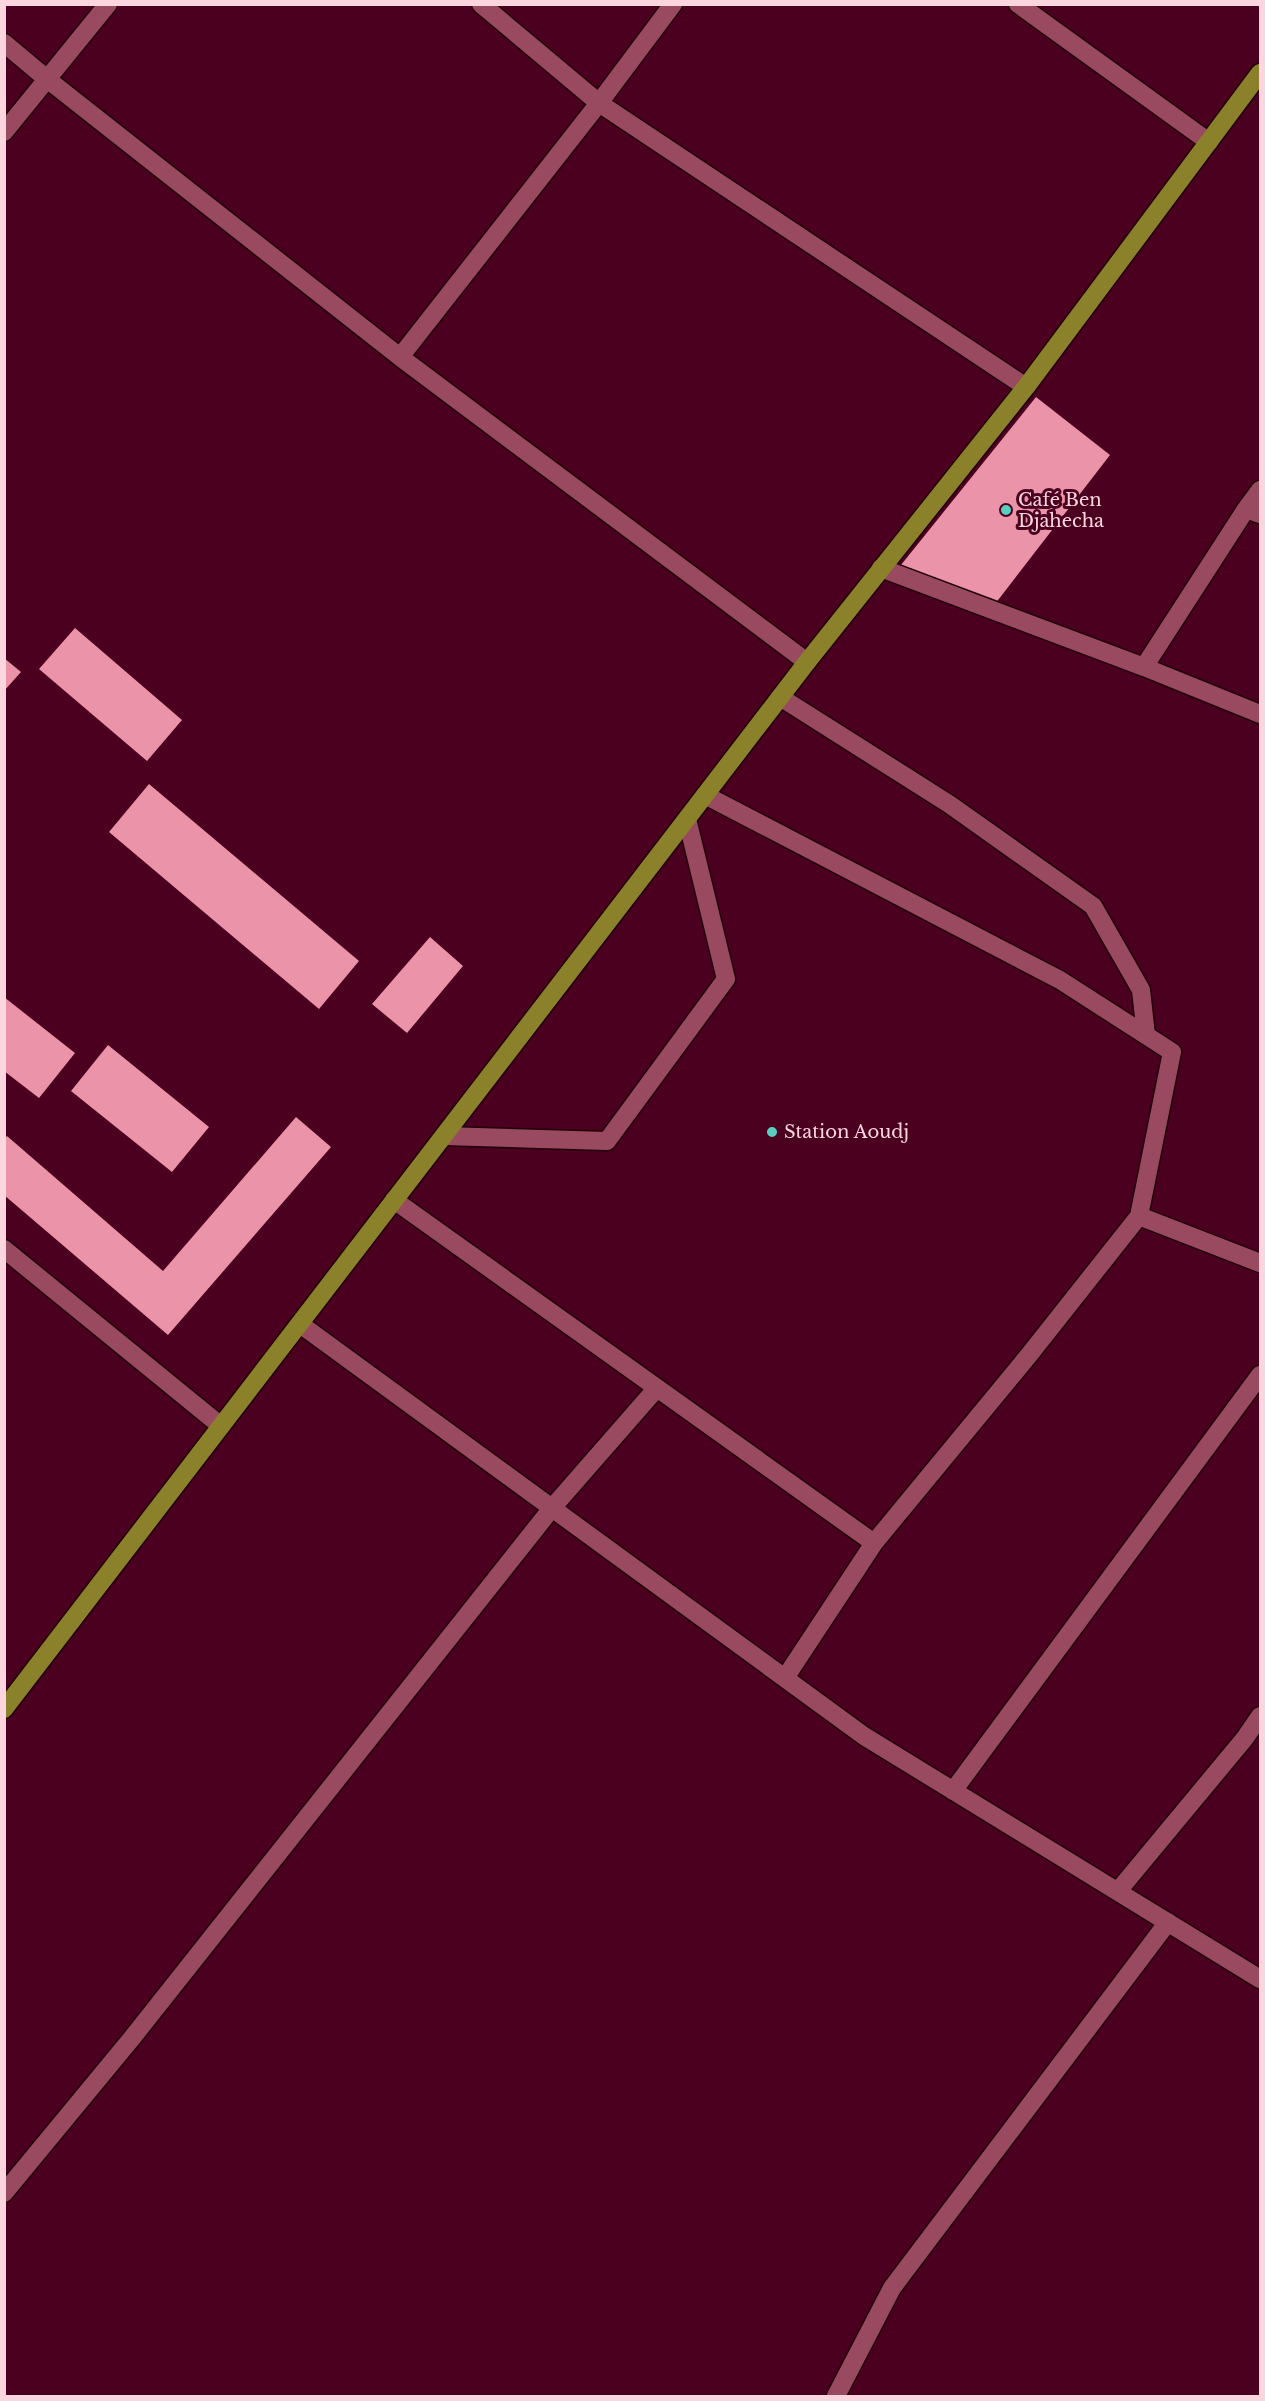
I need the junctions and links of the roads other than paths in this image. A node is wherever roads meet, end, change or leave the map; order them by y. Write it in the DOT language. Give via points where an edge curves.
graph roads {
  1 [pos="108,4"];
  2 [pos="481,4"];
  3 [pos="673,4"];
  4 [pos="1023,6"];
  5 [pos="4,43"];
  6 [pos="1260,73"];
  7 [pos="47,79"];
  8 [pos="599,103"];
  9 [pos="4,132"];
  10 [pos="1209,142"];
  11 [pos="400,357"];
  12 [pos="1026,387"];
  13 [pos="1260,490"];
  14 [pos="1253,512"];
  15 [pos="881,568"];
  16 [pos="807,662"];
  17 [pos="1144,667"];
  18 [pos="780,697"];
  19 [pos="1260,714"];
  20 [pos="705,795"];
  21 [pos="687,819"];
  22 [pos="1146,1035"];
  23 [pos="444,1136"];
  24 [pos="394,1200"];
  25 [pos="1139,1216"];
  26 [pos="4,1249"];
  27 [pos="1260,1263"];
  28 [pos="300,1324"];
  29 [pos="1260,1375"];
  30 [pos="656,1389"];
  31 [pos="221,1426"];
  32 [pos="552,1508"];
  33 [pos="874,1543"];
  34 [pos="785,1678"];
  35 [pos="4,1708"];
  36 [pos="1260,1716"];
  37 [pos="953,1791"];
  38 [pos="1118,1891"];
  39 [pos="1168,1922"];
  40 [pos="1260,1979"];
  41 [pos="4,2193"];
  42 [pos="836,2397"];
  1 -- 7 [label="street"];
  2 -- 8 [label="street"];
  3 -- 8 [label="street"];
  4 -- 10 [label="street"];
  5 -- 7 [label="street"];
  6 -- 10 [label="main road"];
  7 -- 9 [label="street"];
  7 -- 11 [label="street"];
  8 -- 11 [label="street"];
  8 -- 12 [label="street"];
  10 -- 12 [label="main road"];
  11 -- 16 [label="street"];
  12 -- 15 [label="main road"];
  13 -- 14 [label="street"];
  14 -- 17 [label="street"];
  15 -- 16 [label="main road"];
  15 -- 17 [label="street"];
  16 -- 18 [label="main road"];
  17 -- 19 [label="street"];
  18 -- 20 [label="main road"];
  18 -- 22 [label="street" via="949,804 1093,906 1141,990"];
  20 -- 21 [label="main road"];
  20 -- 22 [label="street" via="1060,980"];
  21 -- 23 [label="main road"];
  21 -- 23 [label="street" via="726,979 607,1141"];
  22 -- 25 [label="street" via="1172,1052"];
  23 -- 24 [label="main road"];
  24 -- 28 [label="main road"];
  24 -- 30 [label="street"];
  25 -- 27 [label="street"];
  25 -- 33 [label="street"];
  26 -- 31 [label="street"];
  28 -- 31 [label="main road"];
  28 -- 32 [label="street"];
  29 -- 37 [label="street"];
  30 -- 32 [label="street"];
  30 -- 33 [label="street"];
  31 -- 35 [label="main road"];
  32 -- 34 [label="street"];
  32 -- 41 [label="street"];
  33 -- 34 [label="street"];
  34 -- 37 [label="street" via="864,1736"];
  36 -- 38 [label="street"];
  37 -- 38 [label="street"];
  38 -- 39 [label="street"];
  39 -- 40 [label="street"];
  39 -- 42 [label="street" via="892,2288"];
}
